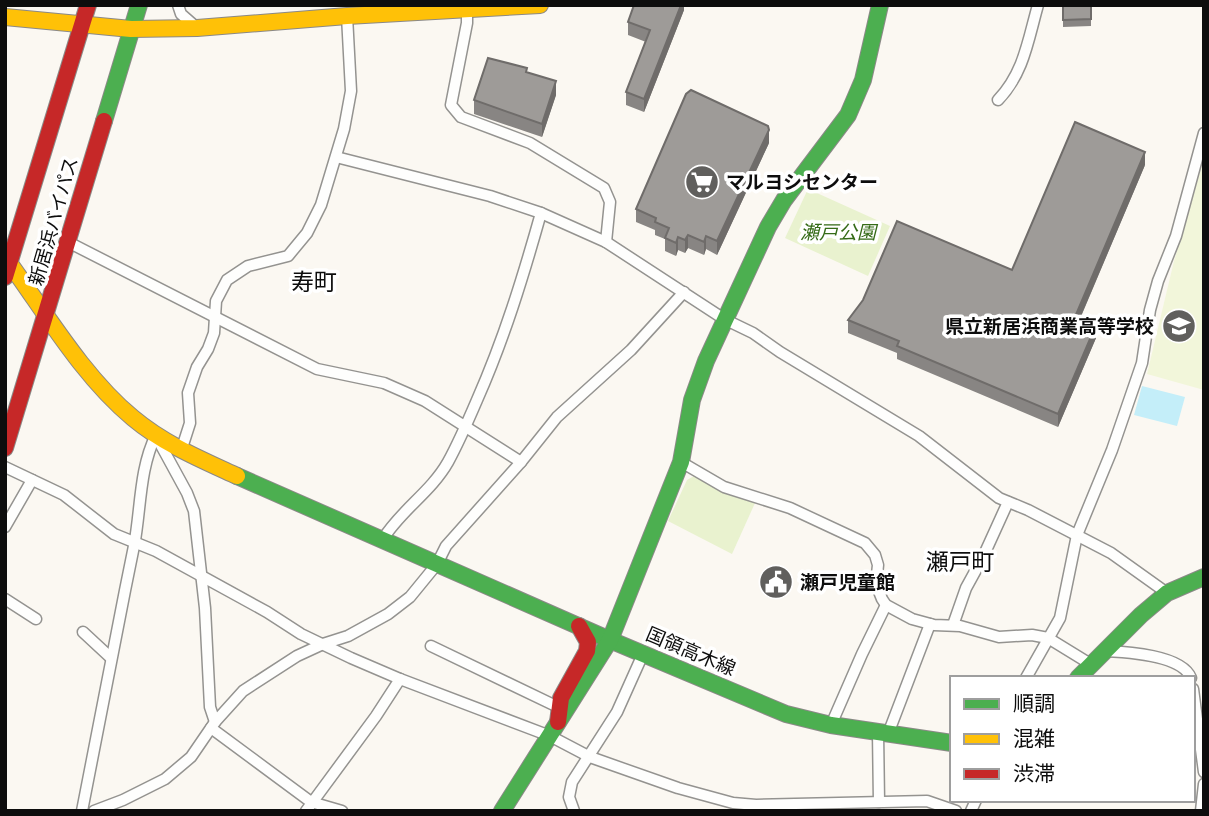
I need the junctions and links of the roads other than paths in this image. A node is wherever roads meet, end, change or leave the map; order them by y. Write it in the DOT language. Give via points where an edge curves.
graph roads {
  1 [pos="88,5"];
  2 [pos="139,5"];
  3 [pos="178,5"];
  4 [pos="540,5"];
  5 [pos="880,5"];
  6 [pos="1038,5"];
  7 [pos="439,8"];
  8 [pos="467,10"];
  9 [pos="347,16"];
  10 [pos="5,17"];
  11 [pos="82,25"];
  12 [pos="197,28"];
  13 [pos="131,29"];
  14 [pos="998,100"];
  15 [pos="1204,133"];
  16 [pos="336,157"];
  17 [pos="541,214"];
  18 [pos="68,242"];
  19 [pos="606,242"];
  20 [pos="7,265"];
  21 [pos="684,292"];
  22 [pos="47,315"];
  23 [pos="214,315"];
  24 [pos="724,319"];
  25 [pos="465,426"];
  26 [pos="156,435"];
  27 [pos="5,448"];
  28 [pos="181,451"];
  29 [pos="521,462"];
  30 [pos="681,463"];
  31 [pos="5,467"];
  32 [pos="32,480"];
  33 [pos="1008,502"];
  34 [pos="5,527"];
  35 [pos="1077,535"];
  36 [pos="383,540"];
  37 [pos="135,543"];
  38 [pos="437,564"];
  39 [pos="201,575"];
  40 [pos="1204,577"];
  41 [pos="1167,593"];
  42 [pos="5,599"];
  43 [pos="886,606"];
  44 [pos="36,619"];
  45 [pos="930,624"];
  46 [pos="953,625"];
  47 [pos="579,626"];
  48 [pos="83,632"];
  49 [pos="1048,638"];
  50 [pos="610,640"];
  51 [pos="323,644"];
  52 [pos="431,646"];
  53 [pos="1105,651"];
  54 [pos="643,654"];
  55 [pos="111,658"];
  56 [pos="1092,665"];
  57 [pos="1027,676"];
  58 [pos="1080,676"];
  59 [pos="1191,676"];
  60 [pos="400,679"];
  61 [pos="1195,704"];
  62 [pos="558,707"];
  63 [pos="213,725"];
  64 [pos="831,725"];
  65 [pos="554,730"];
  66 [pos="883,733"];
  67 [pos="950,743"];
  68 [pos="590,757"];
  69 [pos="1204,772"];
  70 [pos="1204,784"];
  71 [pos="123,800"];
  72 [pos="879,802"];
  73 [pos="309,806"];
  74 [pos="822,807"];
  75 [pos="82,811"];
  76 [pos="94,811"];
  77 [pos="117,811"];
  78 [pos="342,811"];
  79 [pos="502,811"];
  80 [pos="574,811"];
  81 [pos="956,811"];
  82 [pos="1201,811"];
  1 -- 11 [label="main road, 新居浜バイパス"];
  2 -- 13 [label="main road, 新居浜バイパス"];
  3 -- 12 [label="street"];
  4 -- 8 [label="main road"];
  5 -- 24 [label="main road" via="863,80 848,115 784,200"];
  6 -- 14 [label="street" via="1018,73"];
  7 -- 8 [label="main road"];
  7 -- 9 [label="main road"];
  8 -- 19 [label="street" via="451,105 461,117 530,143 604,188 610,202"];
  9 -- 12 [label="main road"];
  9 -- 16 [label="street" via="351,91"];
  10 -- 11 [label="main road"];
  11 -- 13 [label="main road"];
  11 -- 20 [label="main road, 新居浜バイパス"];
  12 -- 13 [label="main road"];
  13 -- 18 [label="main road, 新居浜バイパス"];
  15 -- 35 [label="street" via="1177,236 1157,281 1142,363"];
  16 -- 17 [label="street" via="490,196"];
  16 -- 23 [label="street" via="307,233 288,256 248,266 227,280"];
  17 -- 19 [label="street"];
  17 -- 25 [label="street" via="500,346"];
  18 -- 22 [label="main road, 新居浜バイパス"];
  18 -- 23 [label="street"];
  19 -- 21 [label="street"];
  20 -- 22 [label="main road, 国領高木線"];
  21 -- 24 [label="street"];
  21 -- 29 [label="street" via="631,350 557,417"];
  22 -- 26 [label="main road, 国領高木線" via="105,390"];
  22 -- 27 [label="main road, 新居浜バイパス"];
  23 -- 25 [label="street" via="317,369 384,383"];
  23 -- 28 [label="street" via="214,333 188,393 190,423"];
  24 -- 30 [label="main road" via="692,400"];
  24 -- 33 [label="street" via="919,436"];
  25 -- 29 [label="street"];
  25 -- 36 [label="street" via="437,478 400,514"];
  26 -- 28 [label="main road, 国領高木線"];
  26 -- 37 [label="street" via="143,480"];
  26 -- 39 [label="street" via="194,511"];
  28 -- 36 [label="main road, 国領高木線"];
  29 -- 38 [label="street" via="446,546"];
  30 -- 43 [label="street" via="724,486 790,508 865,543 875,555 876,584"];
  30 -- 50 [label="main road"];
  31 -- 32 [label="street"];
  32 -- 34 [label="street"];
  32 -- 37 [label="street" via="64,495 114,534"];
  33 -- 35 [label="street"];
  33 -- 46 [label="street"];
  35 -- 41 [label="street"];
  35 -- 49 [label="street" via="1060,618"];
  36 -- 38 [label="main road, 国領高木線"];
  37 -- 39 [label="street"];
  37 -- 55 [label="street"];
  38 -- 47 [label="main road, 国領高木線"];
  38 -- 51 [label="street" via="420,587 388,614"];
  39 -- 51 [label="street"];
  39 -- 63 [label="street"];
  40 -- 41 [label="main road"];
  41 -- 53 [label="main road"];
  42 -- 44 [label="street"];
  43 -- 45 [label="street"];
  43 -- 64 [label="street"];
  45 -- 46 [label="street"];
  45 -- 66 [label="street"];
  46 -- 49 [label="street" via="999,637"];
  47 -- 50 [label="main road, 国領高木線"];
  47 -- 62 [label="main road" via="588,642 587,651"];
  48 -- 55 [label="street"];
  49 -- 56 [label="street"];
  49 -- 57 [label="street"];
  50 -- 54 [label="main road, 国領高木線"];
  50 -- 65 [label="main road"];
  51 -- 60 [label="street"];
  51 -- 63 [label="street" via="243,691"];
  52 -- 62 [label="street"];
  53 -- 56 [label="main road"];
  53 -- 59 [label="street" via="1177,663"];
  54 -- 64 [label="main road, 国領高木線" via="786,714"];
  54 -- 68 [label="street"];
  55 -- 75 [label="street"];
  56 -- 58 [label="main road"];
  60 -- 65 [label="street"];
  60 -- 73 [label="street"];
  61 -- 69 [label="street"];
  62 -- 65 [label="main road"];
  63 -- 71 [label="street" via="191,757 165,779"];
  63 -- 73 [label="street"];
  64 -- 66 [label="main road, 国領高木線"];
  65 -- 68 [label="street"];
  65 -- 79 [label="main road"];
  66 -- 67 [label="main road, 国領高木線"];
  66 -- 72 [label="street"];
  68 -- 74 [label="street" via="733,803"];
  68 -- 80 [label="street" via="572,782 569,797"];
  70 -- 82 [label="street"];
  71 -- 76 [label="street"];
  71 -- 77 [label="street"];
  72 -- 74 [label="street"];
  72 -- 81 [label="street" via="928,802"];
  73 -- 78 [label="street"];
}
